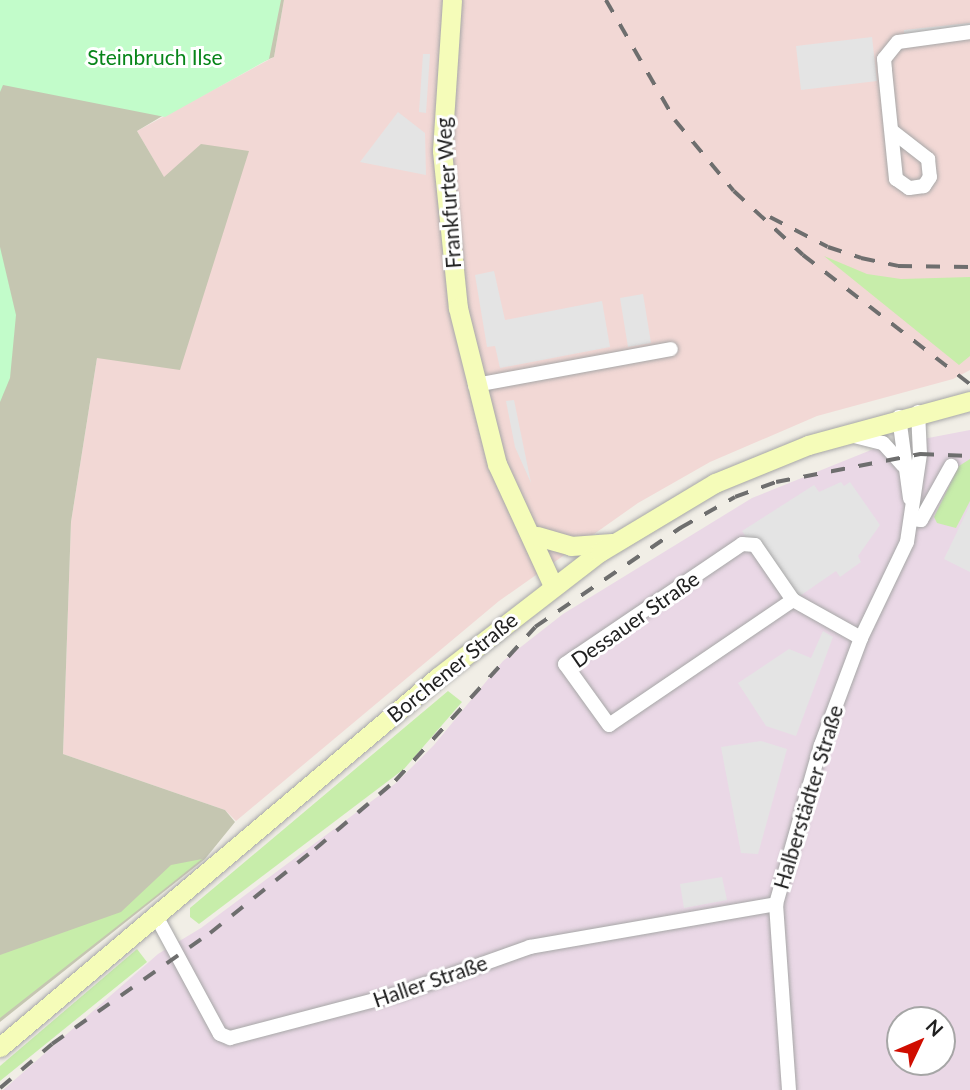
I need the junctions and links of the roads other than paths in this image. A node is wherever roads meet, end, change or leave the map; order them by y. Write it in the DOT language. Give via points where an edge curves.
graph roads {
  1 [pos="452,0"];
  2 [pos="970,32"];
  3 [pos="892,131"];
  4 [pos="671,349"];
  5 [pos="475,384"];
  6 [pos="970,401"];
  7 [pos="918,412"];
  8 [pos="899,417"];
  9 [pos="843,433"];
  10 [pos="904,466"];
  11 [pos="951,466"];
  12 [pos="913,514"];
  13 [pos="520,517"];
  14 [pos="537,536"];
  15 [pos="613,543"];
  16 [pos="559,582"];
  17 [pos="793,600"];
  18 [pos="861,638"];
  19 [pos="776,904"];
  20 [pos="155,914"];
  21 [pos="0,1047"];
  22 [pos="789,1090"];
  1 -- 5 [label="main road, Frankfurter Weg" via="443,96 443,180 449,252"];
  2 -- 3 [label="street" via="898,42 889,48 884,59"];
  4 -- 5 [label="street"];
  5 -- 13 [label="main road, Frankfurter Weg" via="497,464"];
  6 -- 7 [label="main road, Borchener Straße"];
  7 -- 8 [label="main road, Borchener Straße"];
  7 -- 12 [label="street, Halberstädter Straße" via="920,454"];
  8 -- 9 [label="main road, Borchener Straße"];
  8 -- 10 [label="street, Halberstädter Straße"];
  9 -- 10 [label="street" via="883,443"];
  9 -- 15 [label="main road, Borchener Straße" via="715,483"];
  10 -- 12 [label="street, Halberstädter Straße"];
  11 -- 12 [label="street, Halberstädter Straße" via="921,520"];
  12 -- 18 [label="street, Halberstädter Straße" via="899,561"];
  13 -- 14 [label="main road, Frankfurter Weg"];
  13 -- 16 [label="main road, Frankfurter Weg"];
  14 -- 15 [label="main road" via="571,546"];
  14 -- 16 [label="main road, Frankfurter Weg"];
  15 -- 16 [label="main road, Borchener Straße"];
  16 -- 20 [label="main road, Borchener Straße"];
  17 -- 17 [label="street, Dessauer Straße" via="609,725 565,664 742,544 755,545"];
  17 -- 18 [label="street, Dessauer Straße"];
  18 -- 19 [label="street, Halberstädter Straße" via="807,790"];
  19 -- 20 [label="street, Haller Straße" via="530,947 401,993 230,1038 220,1034"];
  19 -- 22 [label="street, Halberstädter Straße"];
  20 -- 21 [label="main road, Borchener Straße"];
}
